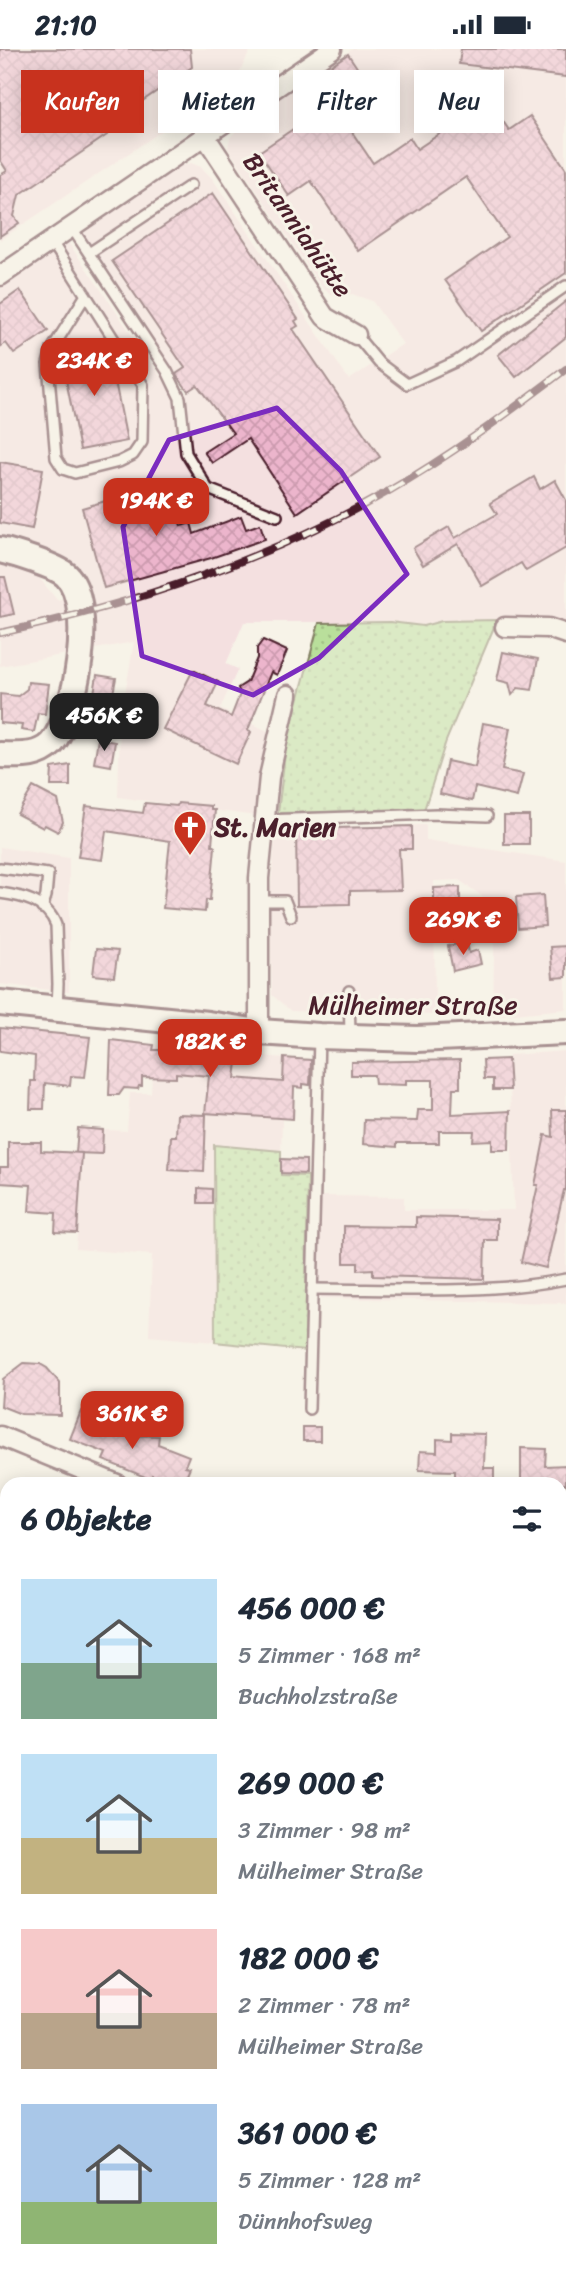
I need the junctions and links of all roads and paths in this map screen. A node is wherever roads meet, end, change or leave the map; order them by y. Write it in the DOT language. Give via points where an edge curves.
graph roads {
  1 [pos="332,49"];
  2 [pos="205,136"];
  3 [pos="191,185"];
  4 [pos="72,228"];
  5 [pos="52,241"];
  6 [pos="89,253"];
  7 [pos="0,275"];
  8 [pos="566,286"];
  9 [pos="86,296"];
  10 [pos="356,335"];
  11 [pos="277,516"];
  12 [pos="0,550"];
  13 [pos="505,627"];
  14 [pos="566,634"];
  15 [pos="288,695"];
  16 [pos="0,755"];
  17 [pos="487,816"];
  18 [pos="265,820"];
  19 [pos="0,868"];
  20 [pos="0,893"];
  21 [pos="259,901"];
  22 [pos="42,908"];
  23 [pos="291,916"];
  24 [pos="349,991"];
  25 [pos="0,1003"];
  26 [pos="57,1010"];
  27 [pos="259,1032"];
  28 [pos="566,1032"];
  29 [pos="319,1036"];
  30 [pos="350,1036"];
  31 [pos="566,1279"];
  32 [pos="312,1289"];
  33 [pos="309,1409"];
  34 [pos="0,1436"];
  35 [pos="100,1477"];
  1 -- 2 [label="street"];
  2 -- 4 [label="street"];
  2 -- 10 [label="street, Britanniahütte" via="325,317"];
  3 -- 6 [label="lane"];
  4 -- 5 [label="street"];
  4 -- 6 [label="lane"];
  5 -- 7 [label="street"];
  5 -- 9 [label="lane"];
  6 -- 11 [label="lane" via="167,371 180,398 186,453 208,489"];
  8 -- 10 [label="lane" via="457,361 407,384 379,363"];
  9 -- 9 [label="lane" via="144,385 142,442 133,455 119,462 75,473 63,469 56,458 48,364 52,349"];
  12 -- 16 [label="main road" via="65,574 79,595 83,628 72,697 61,730 50,745 32,755"];
  13 -- 14 [label="street" via="548,628"];
  15 -- 18 [label="street" via="269,777"];
  17 -- 18 [label="lane"];
  18 -- 21 [label="street"];
  19 -- 22 [label="lane" via="48,874"];
  20 -- 22 [label="lane" via="24,896"];
  21 -- 23 [label="lane" via="285,901"];
  21 -- 27 [label="street"];
  22 -- 26 [label="lane" via="56,925"];
  24 -- 30 [label="lane"];
  25 -- 26 [label="main road, Mülheimer Straße"];
  26 -- 27 [label="main road, Mülheimer Straße"];
  27 -- 29 [label="main road, Mülheimer Straße"];
  28 -- 30 [label="main road, Mülheimer Straße" via="417,1039"];
  29 -- 30 [label="main road, Mülheimer Straße"];
  29 -- 32 [label="lane"];
  31 -- 32 [label="lane" via="472,1288"];
  32 -- 33 [label="lane"];
  34 -- 35 [label="street"];
}
